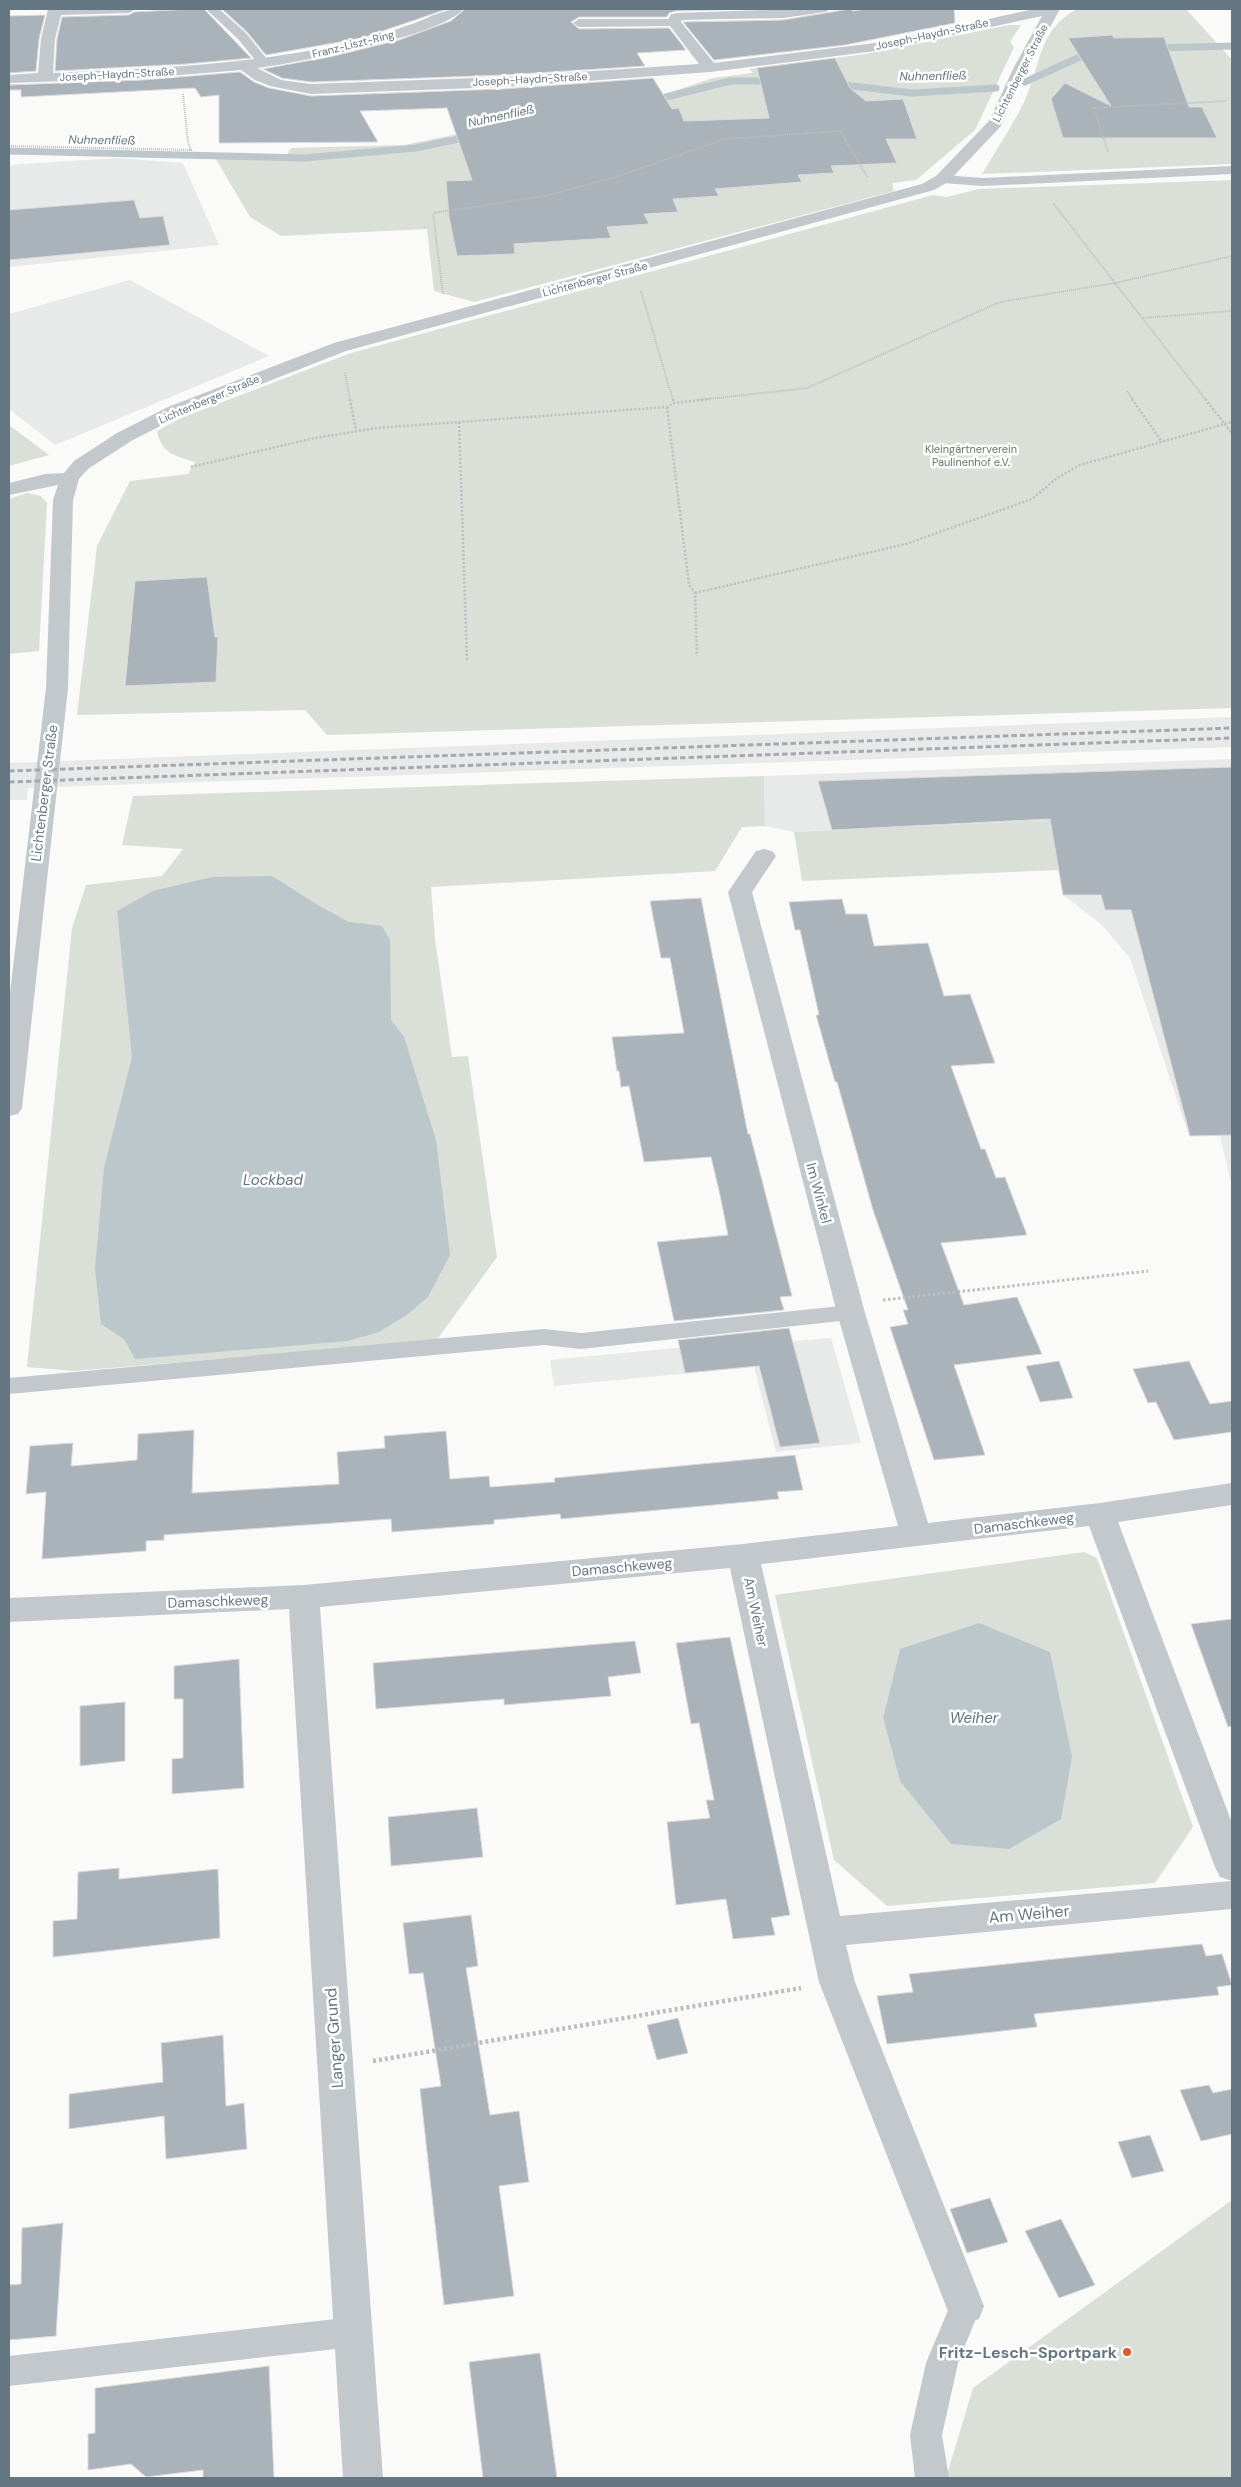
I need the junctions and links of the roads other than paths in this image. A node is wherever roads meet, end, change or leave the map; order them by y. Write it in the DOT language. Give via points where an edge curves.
graph roads {
  1 [pos="129,9"];
  2 [pos="212,9"];
  3 [pos="456,9"];
  4 [pos="825,9"];
  5 [pos="1053,9"];
  6 [pos="54,10"];
  7 [pos="675,20"];
  8 [pos="579,23"];
  9 [pos="264,63"];
  10 [pos="245,65"];
  11 [pos="710,68"];
  12 [pos="45,77"];
  13 [pos="9,79"];
  14 [pos="1232,170"];
  15 [pos="942,179"];
  16 [pos="70,478"];
  17 [pos="9,489"];
  18 [pos="764,856"];
  19 [pos="9,1108"];
  20 [pos="850,1308"];
  21 [pos="9,1386"];
  22 [pos="1232,1494"];
  23 [pos="1100,1514"];
  24 [pos="916,1535"];
  25 [pos="744,1555"];
  26 [pos="304,1597"];
  27 [pos="9,1610"];
  28 [pos="1232,1868"];
  29 [pos="1232,1895"];
  30 [pos="826,1932"];
  31 [pos="965,2306"];
  32 [pos="354,2332"];
  33 [pos="9,2371"];
  34 [pos="363,2478"];
  35 [pos="932,2478"];
  1 -- 6 [label="street"];
  2 -- 9 [label="lane" via="242,36"];
  3 -- 9 [label="street, Franz-Liszt-Ring" via="422,25 345,48"];
  4 -- 7 [label="lane"];
  5 -- 11 [label="street, Joseph-Haydn-Straße" via="883,46"];
  5 -- 15 [label="street, Lichtenberger Straße" via="1020,69 996,124"];
  6 -- 12 [label="street"];
  7 -- 8 [label="lane"];
  7 -- 11 [label="street"];
  9 -- 10 [label="street, Franz-Liszt-Ring"];
  10 -- 11 [label="street, Joseph-Haydn-Straße" via="255,75 280,86 311,89 503,82"];
  10 -- 12 [label="street, Joseph-Haydn-Straße"];
  12 -- 13 [label="street, Joseph-Haydn-Straße"];
  14 -- 15 [label="lane" via="983,182"];
  15 -- 16 [label="street, Lichtenberger Straße" via="928,187 882,201 340,347 175,411 95,455 81,464"];
  16 -- 17 [label="street"];
  16 -- 19 [label="street, Lichtenberger Straße" via="63,500 57,688"];
  18 -- 20 [label="street, Im Winkel" via="740,892"];
  20 -- 21 [label="lane" via="581,1341 544,1337"];
  20 -- 24 [label="street, Im Winkel"];
  22 -- 23 [label="street, Damaschkeweg"];
  23 -- 24 [label="street, Damaschkeweg"];
  23 -- 28 [label="street"];
  24 -- 25 [label="street, Damaschkeweg"];
  25 -- 26 [label="street, Damaschkeweg"];
  25 -- 30 [label="street, Am Weiher"];
  26 -- 27 [label="street, Damaschkeweg"];
  26 -- 32 [label="street, Langer Grund"];
  29 -- 30 [label="street, Am Weiher"];
  30 -- 31 [label="street, Am Weiher" via="837,1982"];
  31 -- 35 [label="lane" via="942,2363 926,2435"];
  32 -- 33 [label="lane"];
  32 -- 34 [label="street, Langer Grund"];
}
